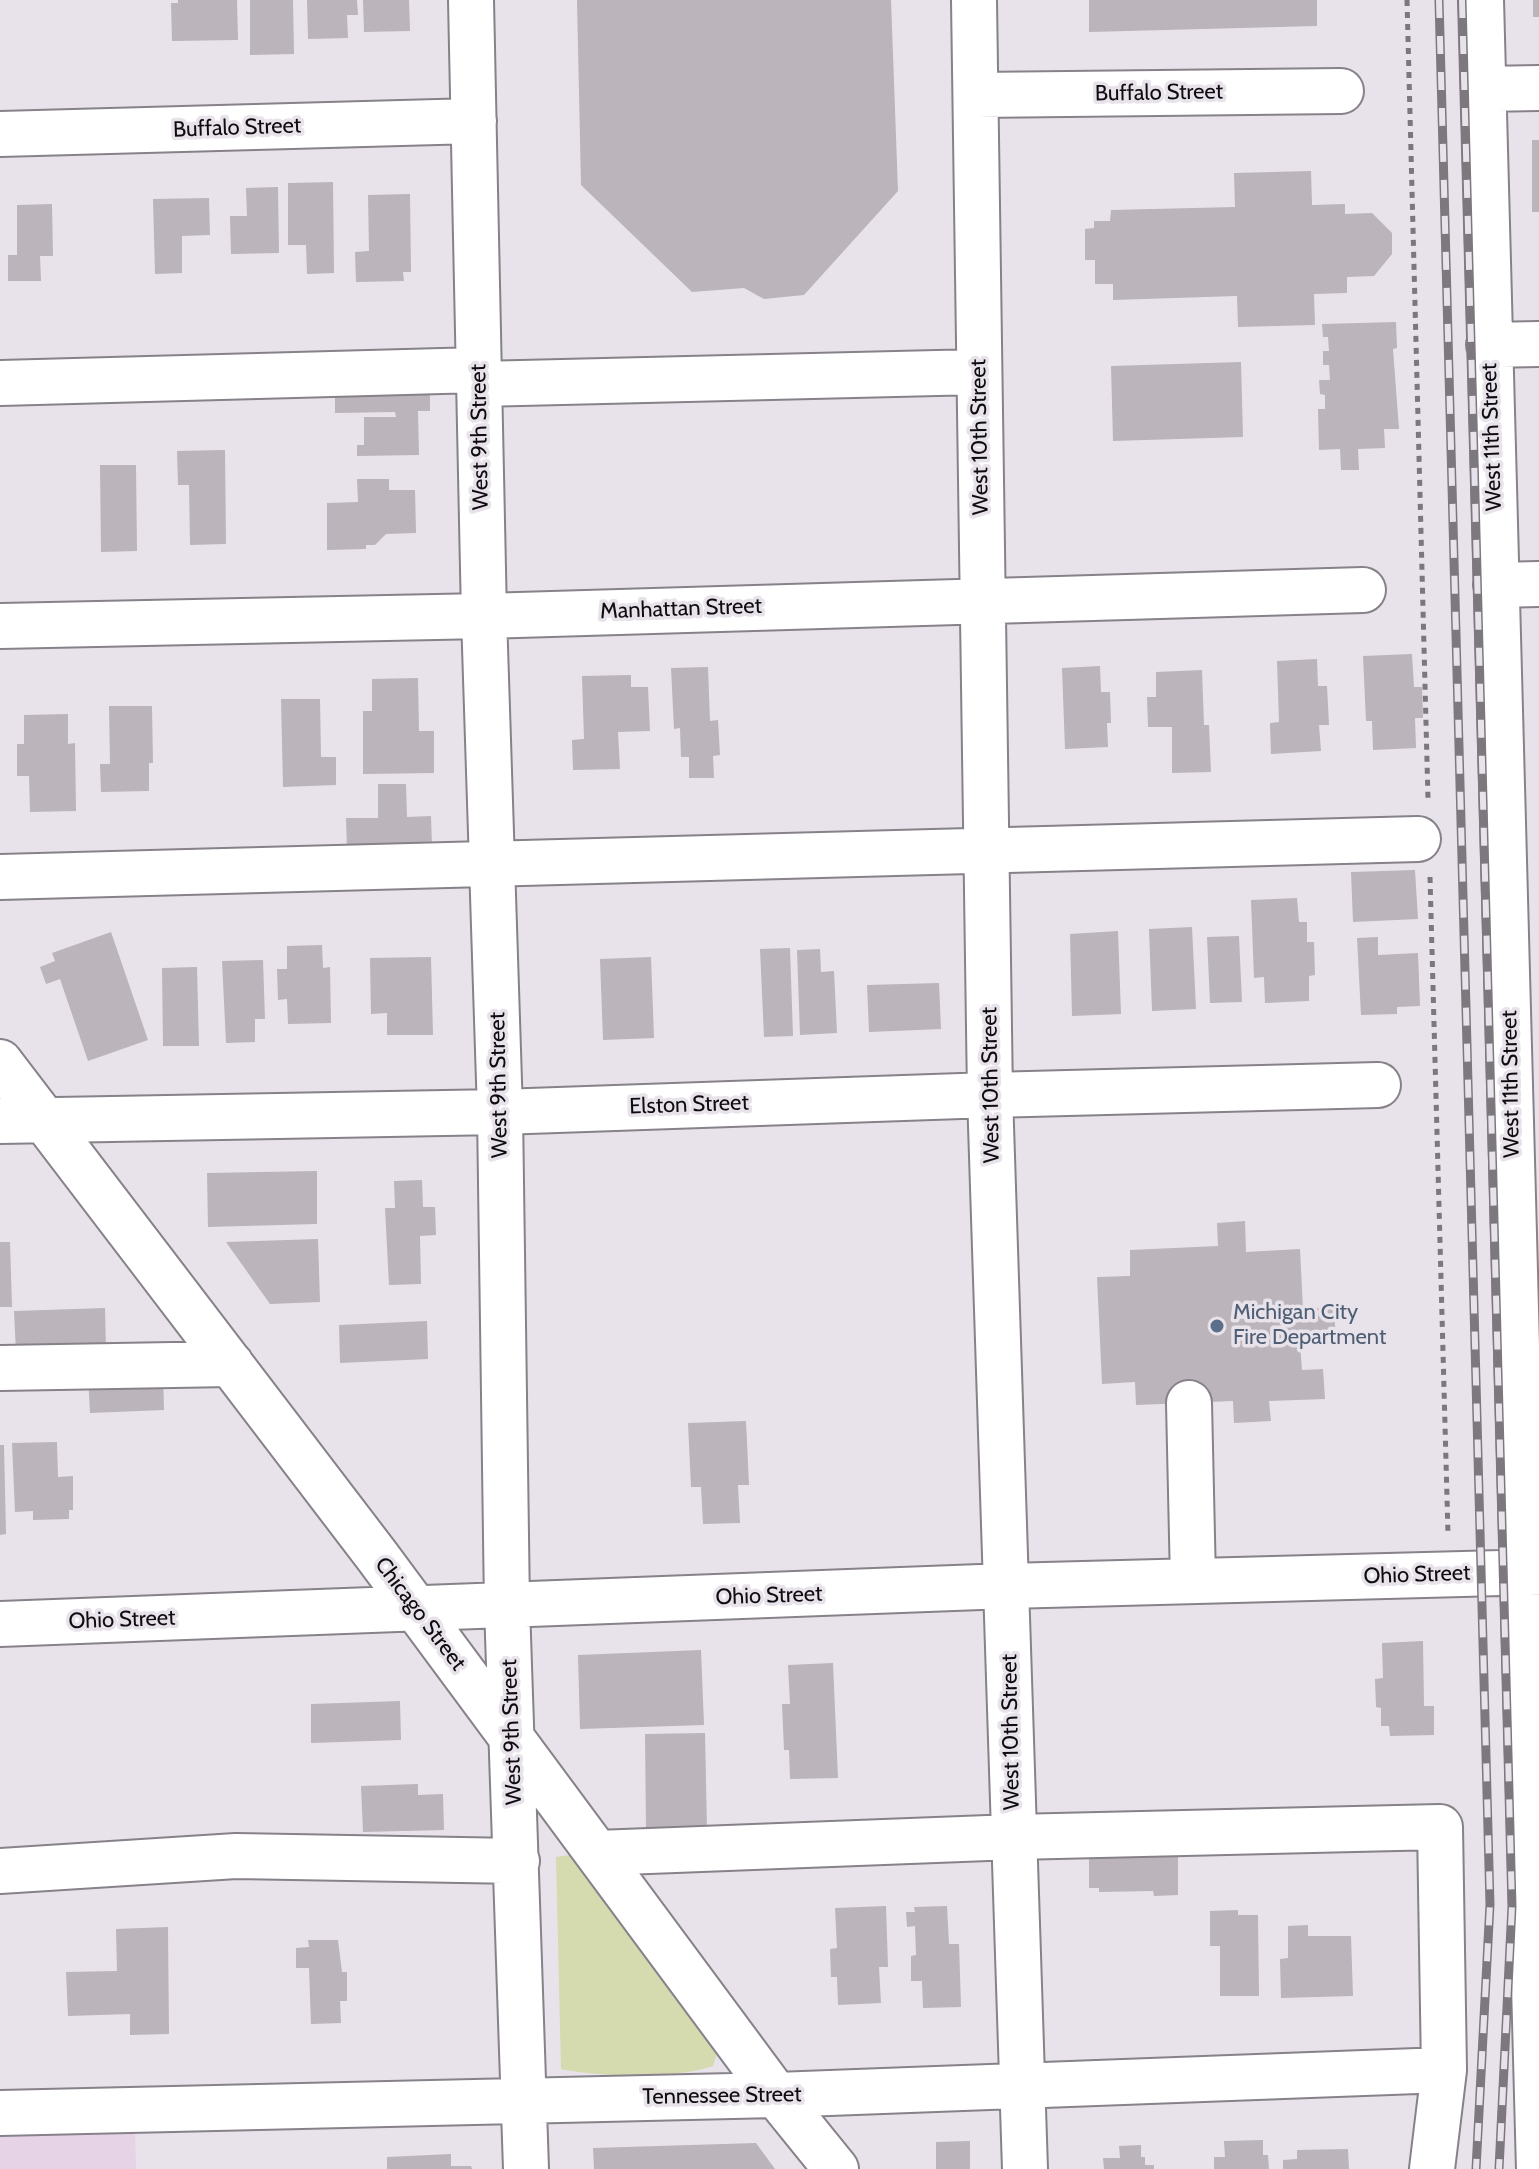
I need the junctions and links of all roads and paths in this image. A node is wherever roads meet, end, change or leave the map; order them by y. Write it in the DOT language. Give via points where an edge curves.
graph roads {
  1 [pos="471,0"];
  2 [pos="974,0"];
  3 [pos="1407,0"];
  4 [pos="1481,0"];
  5 [pos="1539,88"];
  6 [pos="1484,89"];
  7 [pos="1341,91"];
  8 [pos="976,95"];
  9 [pos="474,121"];
  10 [pos="0,134"];
  11 [pos="1539,344"];
  12 [pos="1489,345"];
  13 [pos="979,372"];
  14 [pos="479,377"];
  15 [pos="0,383"];
  16 [pos="1539,584"];
  17 [pos="1496,585"];
  18 [pos="1363,590"];
  19 [pos="981,600"];
  20 [pos="484,616"];
  21 [pos="0,626"];
  22 [pos="1521,835"];
  23 [pos="1425,839"];
  24 [pos="986,850"];
  25 [pos="492,864"];
  26 [pos="0,877"];
  27 [pos="0,1062"];
  28 [pos="1378,1085"];
  29 [pos="1525,1085"];
  30 [pos="990,1095"];
  31 [pos="500,1112"];
  32 [pos="46,1119"];
  33 [pos="0,1121"];
  34 [pos="1528,1320"];
  35 [pos="231,1364"];
  36 [pos="0,1368"];
  37 [pos="1189,1403"];
  38 [pos="1448,1536"];
  39 [pos="1530,1572"];
  40 [pos="1193,1581"];
  41 [pos="1007,1586"];
  42 [pos="507,1606"];
  43 [pos="417,1610"];
  44 [pos="0,1624"];
  45 [pos="513,1739"];
  46 [pos="1534,1824"];
  47 [pos="1014,1837"];
  48 [pos="597,1853"];
  49 [pos="517,1861"];
  50 [pos="0,1871"];
  51 [pos="1537,2067"];
  52 [pos="1444,2070"];
  53 [pos="1021,2088"];
  54 [pos="776,2095"];
  55 [pos="524,2099"];
  56 [pos="0,2113"];
  57 [pos="526,2169"];
  58 [pos="836,2169"];
  59 [pos="1025,2169"];
  60 [pos="1432,2169"];
  61 [pos="1539,2169"];
  1 -- 9 [label="street, West 9th Street"];
  2 -- 8 [label="street, West 10th Street"];
  3 -- 23 [label="path"];
  4 -- 6 [label="street, West 11th Street"];
  5 -- 6 [label="street"];
  6 -- 12 [label="street, West 11th Street"];
  7 -- 8 [label="street, Buffalo Street"];
  8 -- 13 [label="street, West 10th Street"];
  9 -- 10 [label="street, Buffalo Street"];
  9 -- 14 [label="street, West 9th Street"];
  11 -- 12 [label="street"];
  12 -- 17 [label="street, West 11th Street"];
  13 -- 14 [label="street"];
  13 -- 19 [label="street, West 10th Street"];
  14 -- 15 [label="street"];
  14 -- 20 [label="street, West 9th Street"];
  16 -- 17 [label="street"];
  17 -- 22 [label="street, West 11th Street"];
  18 -- 19 [label="street, Manhattan Street"];
  19 -- 20 [label="street, Manhattan Street"];
  19 -- 24 [label="street, West 10th Street"];
  20 -- 21 [label="street, Manhattan Street"];
  20 -- 25 [label="street, West 9th Street"];
  22 -- 29 [label="street, West 11th Street"];
  23 -- 24 [label="street"];
  23 -- 38 [label="path"];
  24 -- 25 [label="street"];
  24 -- 30 [label="street, West 10th Street"];
  25 -- 26 [label="street"];
  25 -- 31 [label="street, West 9th Street"];
  27 -- 32 [label="street, Chicago Street"];
  28 -- 30 [label="street, Elston Street"];
  29 -- 34 [label="street, West 11th Street"];
  30 -- 31 [label="street, Elston Street"];
  30 -- 41 [label="street, West 10th Street"];
  31 -- 32 [label="street, Elston Street"];
  31 -- 42 [label="street, West 9th Street"];
  32 -- 33 [label="street, Elston Street"];
  32 -- 35 [label="street, Chicago Street"];
  34 -- 39 [label="street, West 11th Street"];
  35 -- 36 [label="street"];
  35 -- 43 [label="street, Chicago Street"];
  37 -- 40 [label="street"];
  39 -- 40 [label="street, Ohio Street"];
  39 -- 46 [label="street, West 11th Street"];
  40 -- 41 [label="street, Ohio Street"];
  41 -- 42 [label="street, Ohio Street"];
  41 -- 47 [label="street, West 10th Street"];
  42 -- 43 [label="street, Ohio Street"];
  42 -- 45 [label="street, West 9th Street"];
  43 -- 44 [label="street, Ohio Street"];
  43 -- 45 [label="street, Chicago Street"];
  45 -- 48 [label="street, Chicago Street"];
  45 -- 49 [label="street, West 9th Street"];
  46 -- 51 [label="street, West 11th Street"];
  47 -- 48 [label="street"];
  47 -- 52 [label="street" via="1440,1827"];
  47 -- 53 [label="street, West 10th Street"];
  48 -- 54 [label="street, Chicago Street"];
  49 -- 50 [label="street" via="236,1856"];
  49 -- 55 [label="street, West 9th Street"];
  51 -- 61 [label="street, West 11th Street"];
  52 -- 53 [label="street, Tennessee Street"];
  52 -- 60 [label="street"];
  53 -- 54 [label="street, Tennessee Street"];
  53 -- 59 [label="street, West 10th Street"];
  54 -- 55 [label="street, Tennessee Street"];
  54 -- 58 [label="street, Chicago Street"];
  55 -- 56 [label="street, Tennessee Street"];
  55 -- 57 [label="street, West 9th Street"];
}
